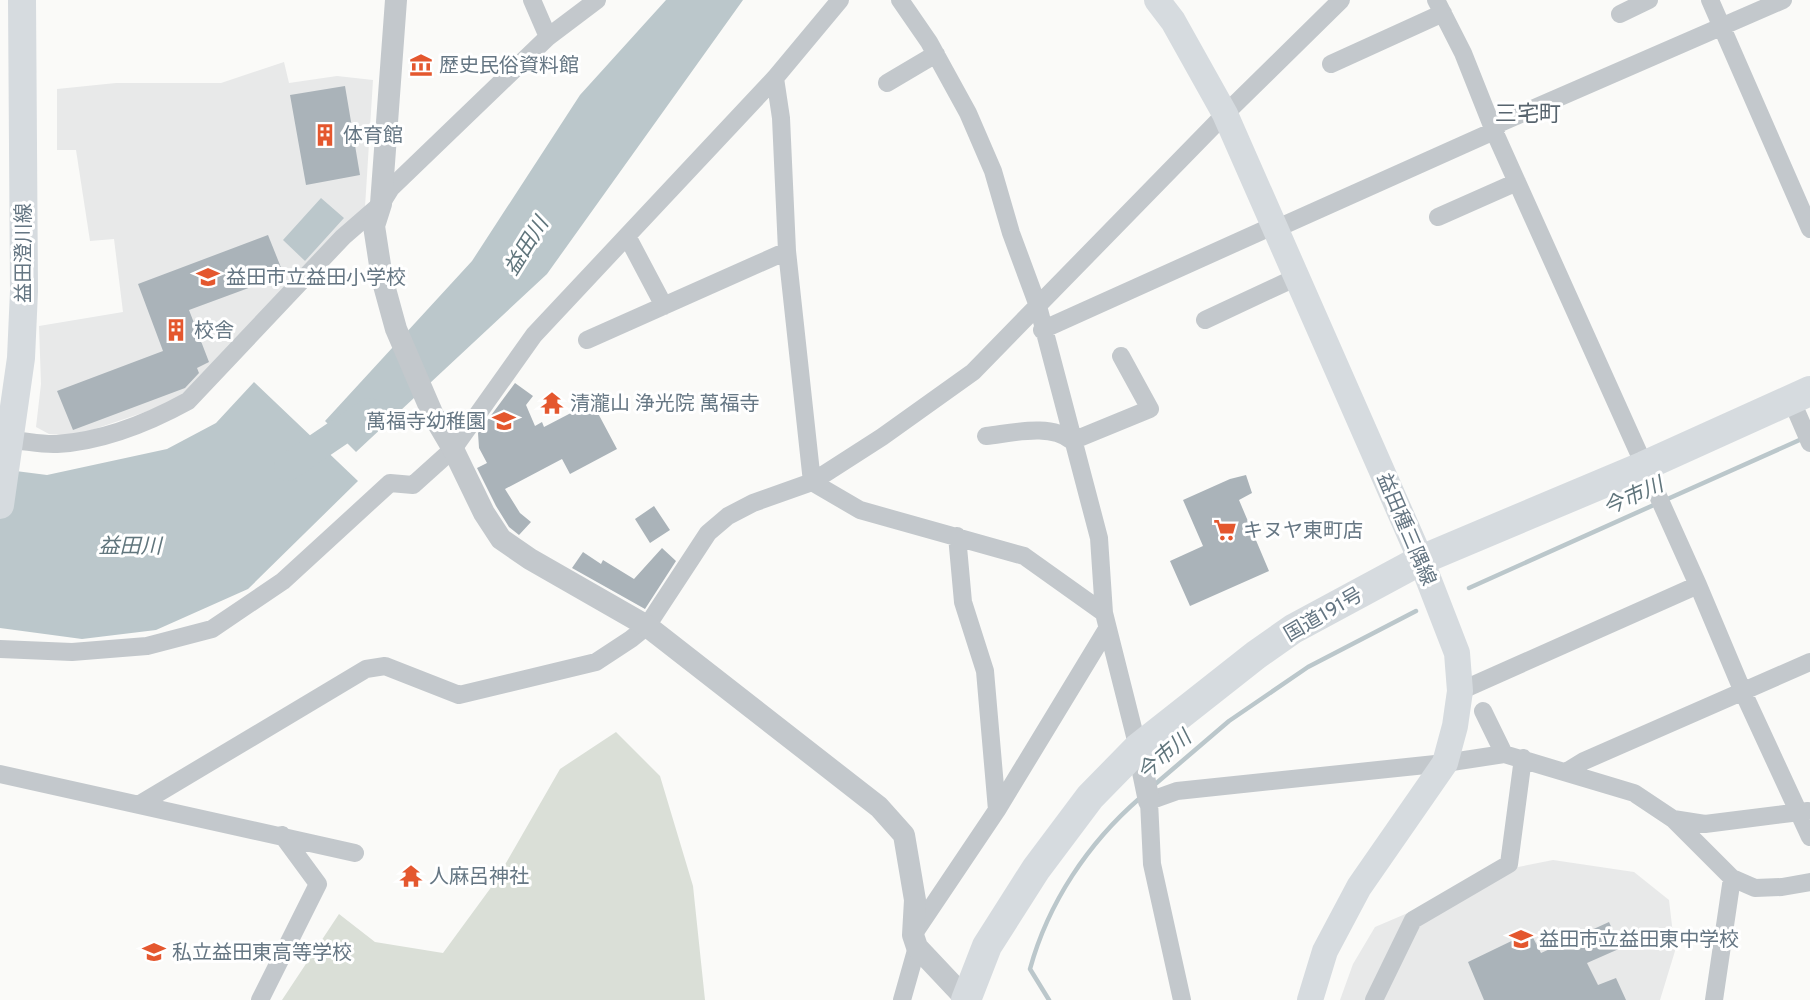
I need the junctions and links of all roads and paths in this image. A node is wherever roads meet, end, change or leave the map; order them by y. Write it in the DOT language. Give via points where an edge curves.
graph roads {
  1 [pos="22,0"];
  2 [pos="396,0"];
  3 [pos="531,0"];
  4 [pos="597,0"];
  5 [pos="840,0"];
  6 [pos="900,0"];
  7 [pos="1144,0"];
  8 [pos="1157,0"];
  9 [pos="1341,0"];
  10 [pos="1649,0"];
  11 [pos="1710,0"];
  12 [pos="1783,0"];
  13 [pos="1440,7"];
  14 [pos="1620,14"];
  15 [pos="1722,26"];
  16 [pos="548,37"];
  17 [pos="936,54"];
  18 [pos="1193,56"];
  19 [pos="1331,64"];
  20 [pos="775,78"];
  21 [pos="887,83"];
  22 [pos="1225,114"];
  23 [pos="1494,131"];
  24 [pos="1517,182"];
  25 [pos="381,204"];
  26 [pos="1438,217"];
  27 [pos="1275,225"];
  28 [pos="1810,229"];
  29 [pos="627,236"];
  30 [pos="787,251"];
  31 [pos="1297,277"];
  32 [pos="664,306"];
  33 [pos="1038,306"];
  34 [pos="1205,320"];
  35 [pos="1042,330"];
  36 [pos="587,340"];
  37 [pos="1121,356"];
  38 [pos="1801,395"];
  39 [pos="986,435"];
  40 [pos="1072,441"];
  41 [pos="1810,443"];
  42 [pos="453,449"];
  43 [pos="9,450"];
  44 [pos="1644,466"];
  45 [pos="812,482"];
  46 [pos="0,505"];
  47 [pos="957,536"];
  48 [pos="1421,560"];
  49 [pos="1698,585"];
  50 [pos="1106,621"];
  51 [pos="647,626"];
  52 [pos="0,649"];
  53 [pos="1810,662"];
  54 [pos="1460,691"];
  55 [pos="1743,692"];
  56 [pos="1483,711"];
  57 [pos="1138,748"];
  58 [pos="1504,754"];
  59 [pos="1523,758"];
  60 [pos="1445,764"];
  61 [pos="1566,772"];
  62 [pos="0,774"];
  63 [pos="1149,801"];
  64 [pos="140,804"];
  65 [pos="997,810"];
  66 [pos="1804,812"];
  67 [pos="1673,819"];
  68 [pos="282,835"];
  69 [pos="1810,837"];
  70 [pos="354,853"];
  71 [pos="1732,878"];
  72 [pos="1810,882"];
  73 [pos="915,941"];
  74 [pos="260,1000"];
  75 [pos="903,1000"];
  76 [pos="967,1000"];
  77 [pos="1182,1000"];
  78 [pos="1310,1000"];
  79 [pos="1374,1000"];
  80 [pos="1714,1000"];
  1 -- 43 [label="main road, 益田澄川線" via="24,291 21,358"];
  2 -- 25 [label="street"];
  3 -- 16 [label="street"];
  4 -- 16 [label="street"];
  5 -- 20 [label="street"];
  6 -- 17 [label="street"];
  7 -- 18 [label="main road, 益田種三隅線"];
  8 -- 18 [label="main road, 益田種三隅線"];
  9 -- 22 [label="street"];
  10 -- 14 [label="street"];
  11 -- 15 [label="street"];
  12 -- 15 [label="street"];
  13 -- 19 [label="street"];
  13 -- 23 [label="street"];
  15 -- 23 [label="street" via="1500,123"];
  15 -- 28 [label="street"];
  16 -- 25 [label="street" via="391,188"];
  17 -- 21 [label="street"];
  17 -- 33 [label="street" via="993,171"];
  18 -- 22 [label="main road, 益田種三隅線"];
  20 -- 29 [label="street"];
  20 -- 30 [label="street" via="781,118"];
  22 -- 27 [label="main road, 益田種三隅線"];
  22 -- 33 [label="street"];
  23 -- 24 [label="street"];
  23 -- 27 [label="street"];
  24 -- 26 [label="street"];
  24 -- 44 [label="street"];
  25 -- 42 [label="street" via="374,226 396,330 433,415"];
  25 -- 43 [label="street" via="343,237 188,401 156,419 124,430"];
  27 -- 31 [label="main road, 益田種三隅線"];
  27 -- 35 [label="street"];
  29 -- 32 [label="street"];
  29 -- 42 [label="street" via="534,335"];
  30 -- 32 [label="street"];
  30 -- 45 [label="street"];
  31 -- 34 [label="street"];
  31 -- 48 [label="main road, 益田種三隅線"];
  32 -- 36 [label="street"];
  33 -- 35 [label="street"];
  33 -- 45 [label="street" via="973,372"];
  35 -- 40 [label="street"];
  37 -- 40 [label="street" via="1150,409"];
  38 -- 41 [label="street"];
  38 -- 44 [label="highway, 国道191号"];
  39 -- 40 [label="street" via="1048,431 1063,433"];
  40 -- 50 [label="street" via="1099,538"];
  42 -- 51 [label="street" via="501,539"];
  42 -- 52 [label="street" via="412,485 390,483 283,581 212,629 147,646 72,652"];
  43 -- 46 [label="main road, 益田澄川線"];
  44 -- 48 [label="highway, 国道191号"];
  44 -- 49 [label="street"];
  45 -- 47 [label="street" via="860,510"];
  45 -- 51 [label="street" via="753,503 728,516 708,533"];
  47 -- 50 [label="street" via="1024,556"];
  47 -- 65 [label="street" via="963,602 985,671"];
  48 -- 54 [label="main road, 益田種三隅線" via="1457,653"];
  48 -- 57 [label="highway, 国道191号" via="1293,629"];
  49 -- 54 [label="street"];
  49 -- 55 [label="street"];
  50 -- 57 [label="street"];
  50 -- 65 [label="street"];
  51 -- 64 [label="street" via="596,662 459,695 385,666 366,669"];
  51 -- 73 [label="street" via="879,807 904,836 915,900"];
  53 -- 55 [label="street"];
  54 -- 60 [label="main road, 益田種三隅線"];
  55 -- 61 [label="street"];
  55 -- 66 [label="street"];
  56 -- 58 [label="street"];
  57 -- 63 [label="street"];
  57 -- 76 [label="highway, 国道191号" via="1090,797 1036,869 987,946"];
  58 -- 59 [label="street"];
  58 -- 60 [label="street"];
  59 -- 61 [label="street"];
  59 -- 79 [label="street" via="1509,864 1413,920"];
  60 -- 63 [label="street" via="1177,791"];
  60 -- 78 [label="main road, 益田種三隅線" via="1359,887 1325,951"];
  61 -- 67 [label="street" via="1634,793"];
  62 -- 64 [label="street"];
  63 -- 77 [label="street" via="1152,864"];
  64 -- 68 [label="street"];
  65 -- 73 [label="street"];
  66 -- 67 [label="street" via="1705,824"];
  66 -- 69 [label="street"];
  67 -- 71 [label="street"];
  68 -- 70 [label="street"];
  68 -- 74 [label="street" via="318,884"];
  71 -- 72 [label="street" via="1755,888"];
  71 -- 80 [label="street"];
  73 -- 75 [label="street"];
  73 -- 76 [label="street"];
}
